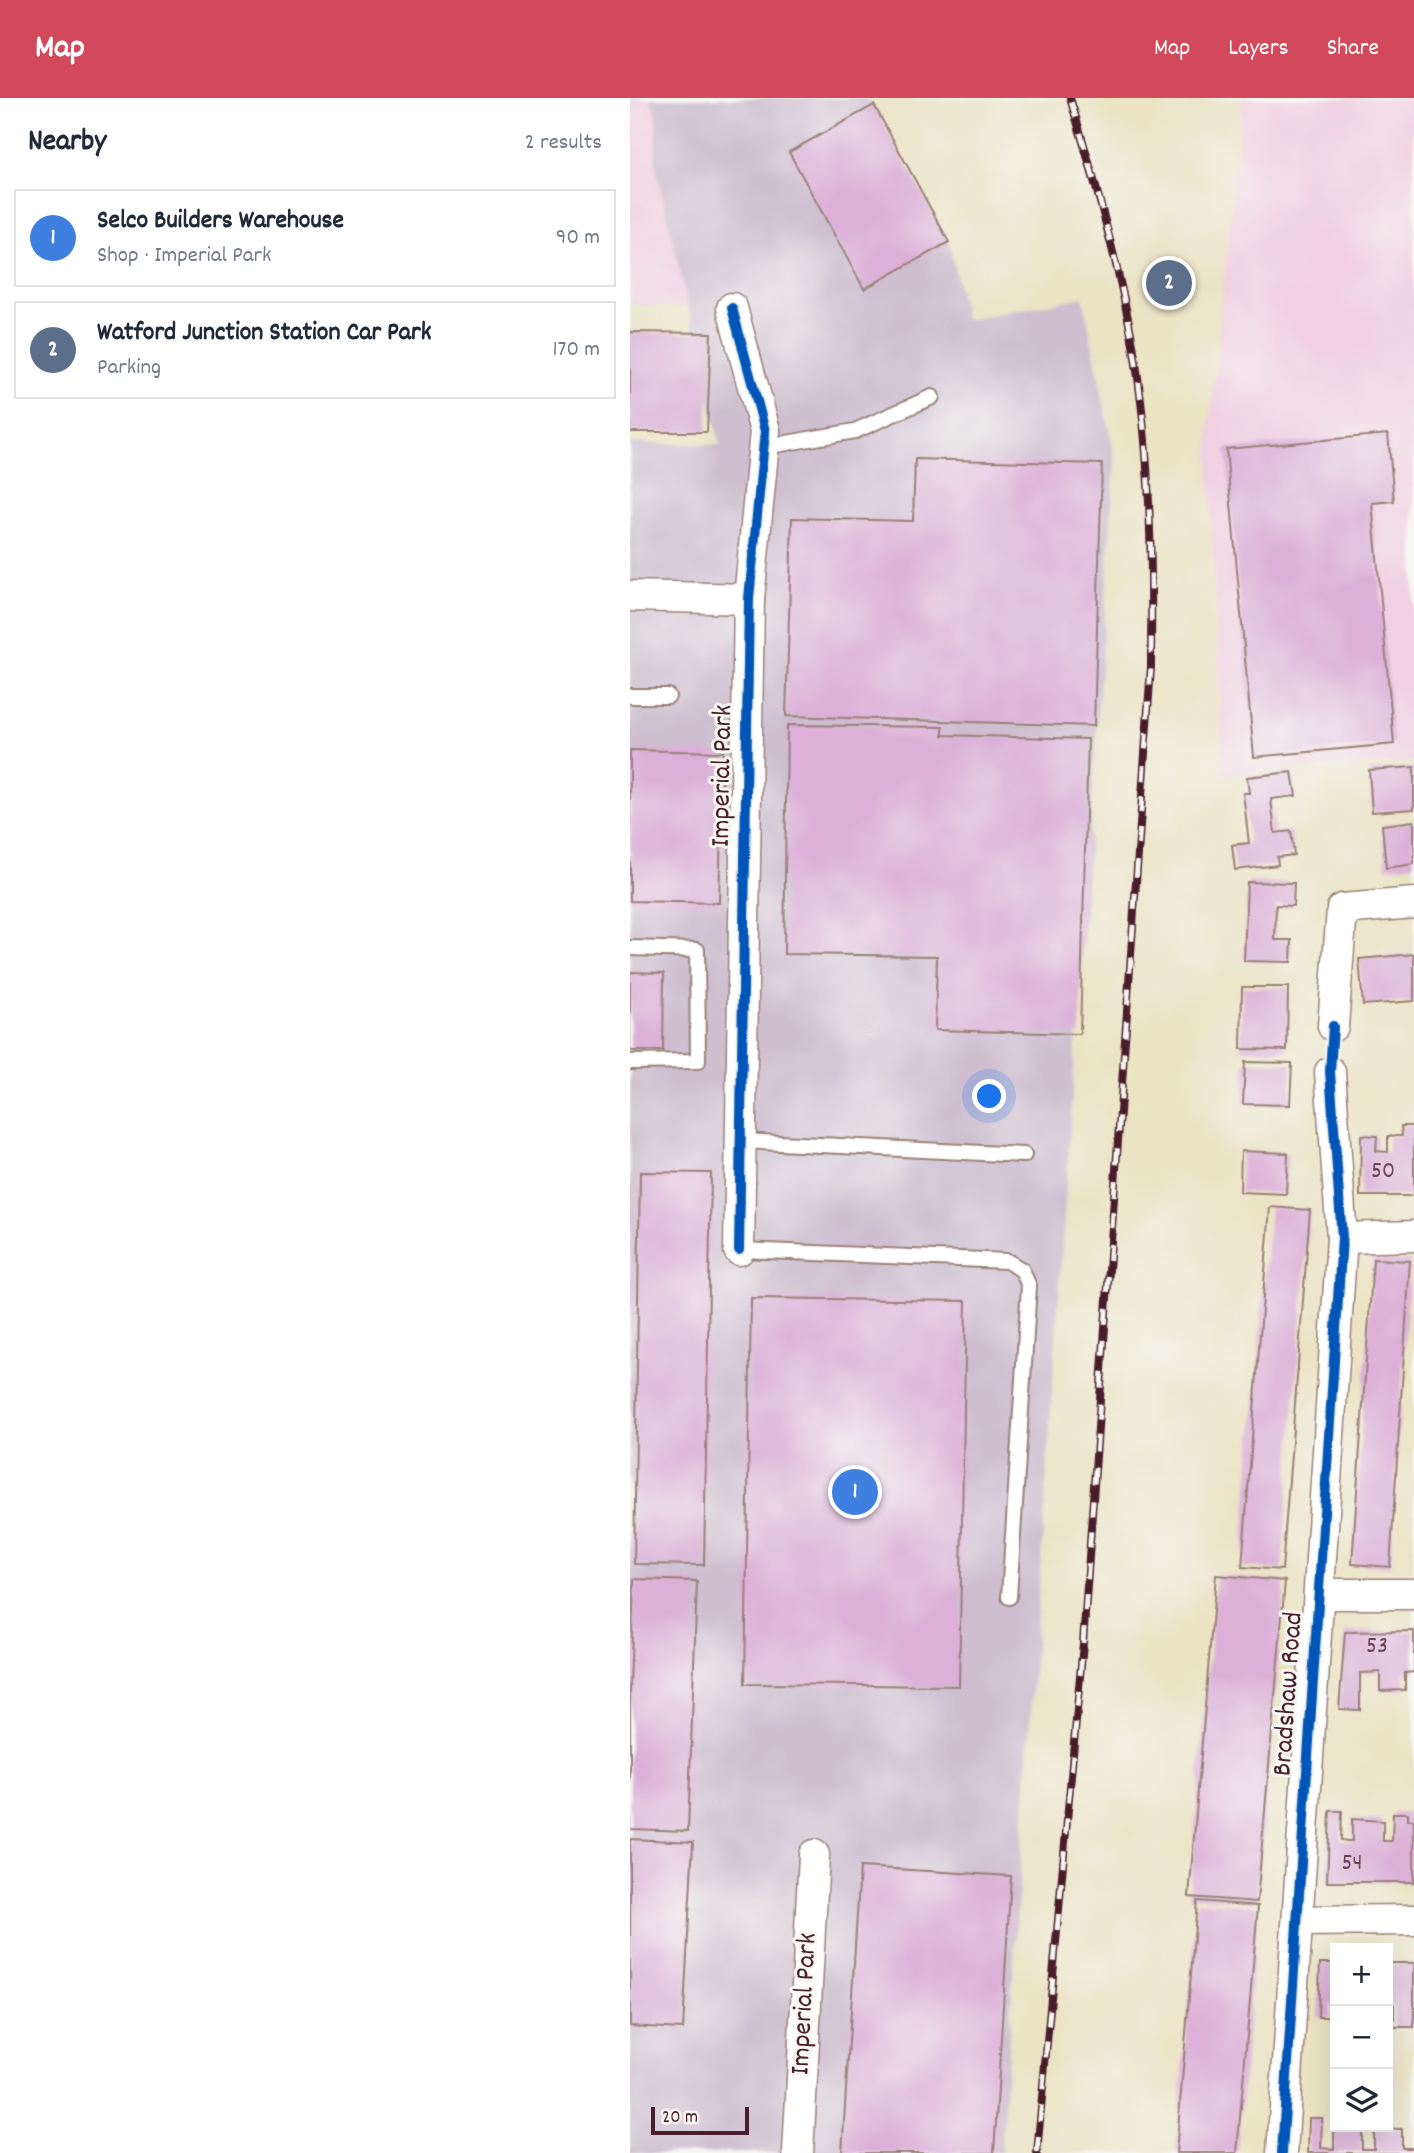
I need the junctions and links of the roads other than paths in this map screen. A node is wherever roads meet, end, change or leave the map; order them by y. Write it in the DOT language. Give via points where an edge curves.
graph roads {
  1 [pos="732,308"];
  2 [pos="932,397"];
  3 [pos="764,447"];
  4 [pos="630,596"];
  5 [pos="749,599"];
  6 [pos="630,696"];
  7 [pos="668,696"];
  8 [pos="1414,903"];
  9 [pos="630,948"];
  10 [pos="1334,1026"];
  11 [pos="630,1062"];
  12 [pos="1330,1072"];
  13 [pos="740,1141"];
  14 [pos="1024,1155"];
  15 [pos="1414,1236"];
  16 [pos="1342,1238"];
  17 [pos="739,1250"];
  18 [pos="1320,1594"];
  19 [pos="1414,1594"];
  20 [pos="1009,1597"];
  21 [pos="814,1855"];
  22 [pos="1414,1920"];
  23 [pos="1298,1921"];
  24 [pos="798,2153"];
  25 [pos="1282,2153"];
  1 -- 3 [label="street, Imperial Park" via="765,431"];
  2 -- 3 [label="lane" via="855,431"];
  3 -- 5 [label="street, Imperial Park"];
  4 -- 5 [label="street"];
  5 -- 13 [label="street, Imperial Park"];
  6 -- 7 [label="lane"];
  8 -- 10 [label="street" via="1342,909"];
  9 -- 11 [label="lane" via="697,950 698,1061"];
  12 -- 16 [label="street, Bradshaw Road"];
  13 -- 14 [label="lane"];
  13 -- 17 [label="street, Imperial Park"];
  15 -- 16 [label="street"];
  16 -- 18 [label="street, Bradshaw Road"];
  17 -- 20 [label="lane" via="1007,1261 1022,1270 1029,1286"];
  18 -- 19 [label="street"];
  18 -- 23 [label="street, Bradshaw Road"];
  21 -- 24 [label="street, Imperial Park"];
  22 -- 23 [label="street"];
  23 -- 25 [label="street, Bradshaw Road"];
}
